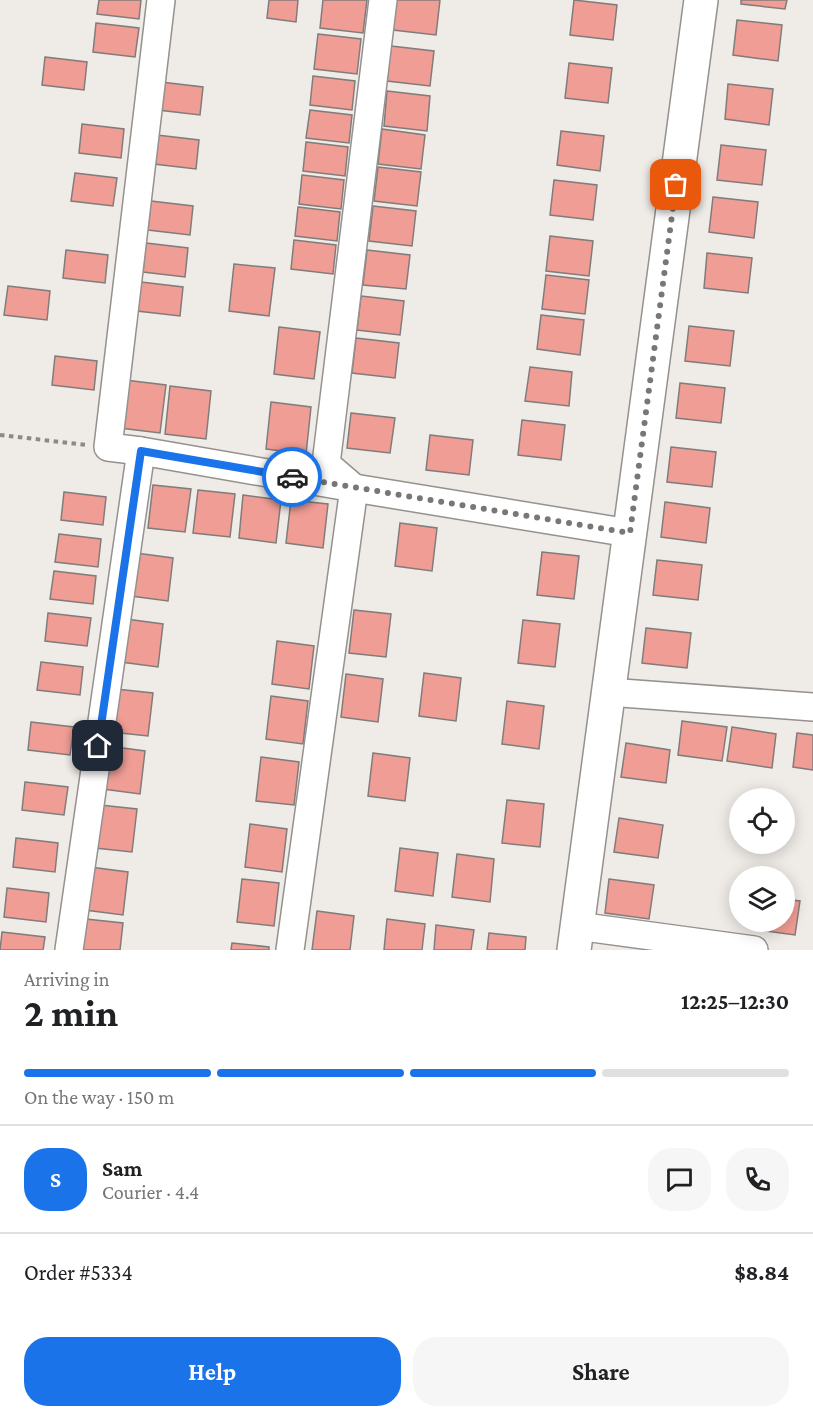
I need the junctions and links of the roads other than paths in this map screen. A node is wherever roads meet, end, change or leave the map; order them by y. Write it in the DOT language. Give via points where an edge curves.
graph roads {
  1 [pos="161,0"];
  2 [pos="383,0"];
  3 [pos="701,0"];
  4 [pos="141,451"];
  5 [pos="354,488"];
  6 [pos="630,533"];
  7 [pos="608,692"];
  8 [pos="813,707"];
  9 [pos="575,938"];
  10 [pos="69,950"];
  11 [pos="290,950"];
  12 [pos="754,950"];
  1 -- 4 [label="street" via="108,447"];
  2 -- 5 [label="street" via="326,464"];
  3 -- 6 [label="main road"];
  4 -- 5 [label="street"];
  4 -- 10 [label="street"];
  5 -- 6 [label="street"];
  5 -- 11 [label="street"];
  6 -- 7 [label="main road"];
  7 -- 8 [label="street"];
  7 -- 9 [label="main road"];
  9 -- 12 [label="street"];
}
